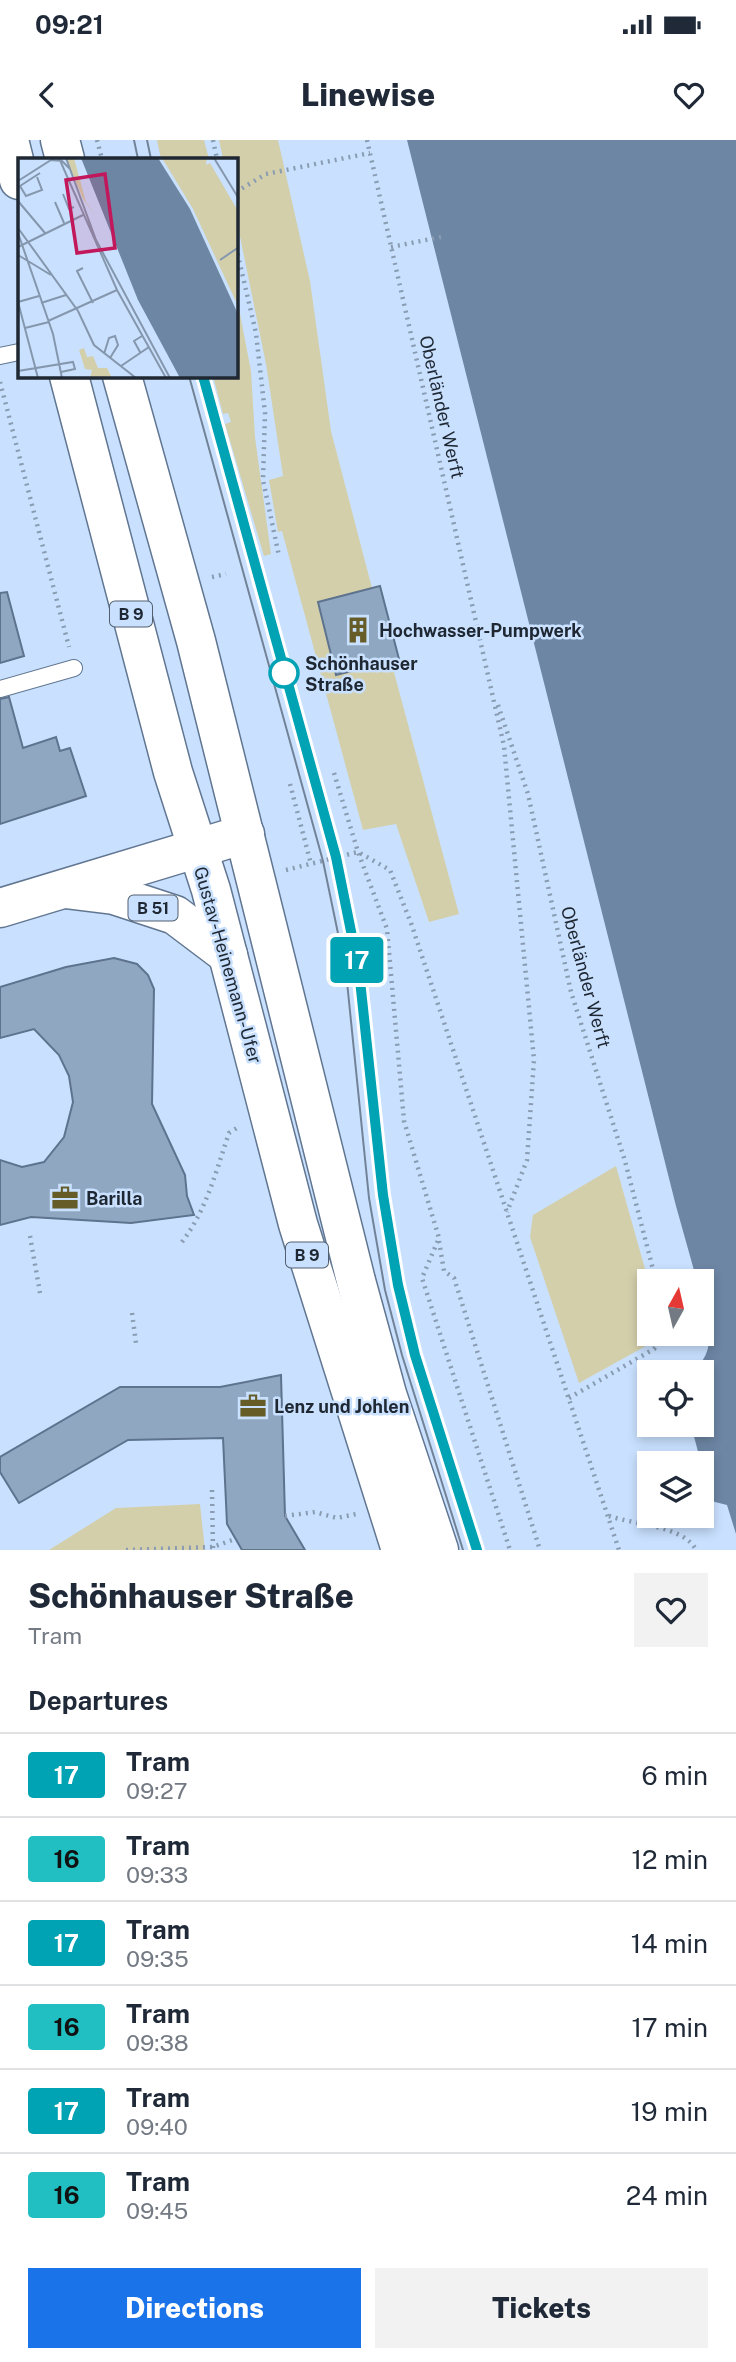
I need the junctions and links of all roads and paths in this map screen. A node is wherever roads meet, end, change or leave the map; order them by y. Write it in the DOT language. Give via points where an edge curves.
graph roads {
  1 [pos="9,140"];
  2 [pos="60,140"];
  3 [pos="97,140"];
  4 [pos="213,140"];
  5 [pos="367,140"];
  6 [pos="370,153"];
  7 [pos="65,158"];
  8 [pos="102,158"];
  9 [pos="217,158"];
  10 [pos="18,176"];
  11 [pos="238,191"];
  12 [pos="441,237"];
  13 [pos="391,247"];
  14 [pos="238,256"];
  15 [pos="18,352"];
  16 [pos="0,356"];
  17 [pos="70,378"];
  18 [pos="123,378"];
  19 [pos="0,382"];
  20 [pos="279,556"];
  21 [pos="226,574"];
  22 [pos="212,577"];
  23 [pos="74,668"];
  24 [pos="489,681"];
  25 [pos="0,689"];
  26 [pos="334,774"];
  27 [pos="290,784"];
  28 [pos="245,834"];
  29 [pos="196,851"];
  30 [pos="358,852"];
  31 [pos="311,864"];
  32 [pos="290,869"];
  33 [pos="65,889"];
  34 [pos="0,908"];
  35 [pos="228,955"];
  36 [pos="268,1109"];
  37 [pos="507,1212"];
  38 [pos="30,1236"];
  39 [pos="439,1238"];
  40 [pos="182,1242"];
  41 [pos="653,1269"];
  42 [pos="40,1293"];
  43 [pos="132,1313"];
  44 [pos="136,1343"];
  45 [pos="657,1346"];
  46 [pos="569,1398"];
  47 [pos="212,1490"];
  48 [pos="353,1515"];
  49 [pos="285,1516"];
  50 [pos="609,1516"];
  51 [pos="235,1539"];
  52 [pos="213,1548"];
  53 [pos="126,1550"];
  54 [pos="401,1550"];
  55 [pos="439,1550"];
  56 [pos="510,1550"];
  57 [pos="540,1550"];
  58 [pos="620,1550"];
  59 [pos="696,1550"];
  1 -- 10 [label="main road"];
  2 -- 7 [label="main road"];
  3 -- 8 [label="path"];
  4 -- 9 [label="path"];
  5 -- 6 [label="path, Oberländer Werft"];
  6 -- 11 [label="path" via="266,174"];
  6 -- 13 [label="path, Oberländer Werft"];
  12 -- 13 [label="path"];
  13 -- 24 [label="path, Oberländer Werft"];
  14 -- 20 [label="path" via="256,333 265,413 263,480"];
  15 -- 16 [label="lane"];
  17 -- 29 [label="main road, Gustav-Heinemann-Ufer / B 9"];
  18 -- 28 [label="main road, B 9"];
  19 -- 23 [label="path"];
  21 -- 22 [label="path"];
  23 -- 25 [label="lane"];
  24 -- 37 [label="path, Oberländer Werft" via="504,746 534,1060 527,1160"];
  24 -- 41 [label="path, Oberländer Werft" via="528,794 571,992 625,1161"];
  26 -- 30 [label="path"];
  27 -- 31 [label="path"];
  28 -- 29 [label="main road"];
  28 -- 55 [label="main road, B 9" via="387,1394"];
  29 -- 33 [label="main road"];
  29 -- 35 [label="main road, Gustav-Heinemann-Ufer / B 9"];
  30 -- 31 [label="path"];
  30 -- 37 [label="path" via="390,870"];
  30 -- 39 [label="path" via="387,929 404,1121"];
  31 -- 32 [label="path"];
  33 -- 34 [label="main road"];
  33 -- 35 [label="main road, B 51" via="114,895 175,915"];
  35 -- 36 [label="main road, Gustav-Heinemann-Ufer / B 9"];
  36 -- 40 [label="path" via="229,1133 208,1198"];
  36 -- 54 [label="main road, Gustav-Heinemann-Ufer / B 9" via="305,1248"];
  37 -- 46 [label="path"];
  38 -- 42 [label="path"];
  39 -- 56 [label="path" via="422,1278"];
  39 -- 57 [label="path" via="444,1271 454,1278"];
  43 -- 44 [label="path"];
  45 -- 46 [label="path"];
  46 -- 50 [label="path"];
  47 -- 52 [label="path"];
  48 -- 49 [label="path" via="337,1518 315,1512"];
  50 -- 58 [label="path"];
  50 -- 59 [label="path" via="679,1532 690,1538"];
  51 -- 52 [label="path"];
  52 -- 53 [label="path"];
}
